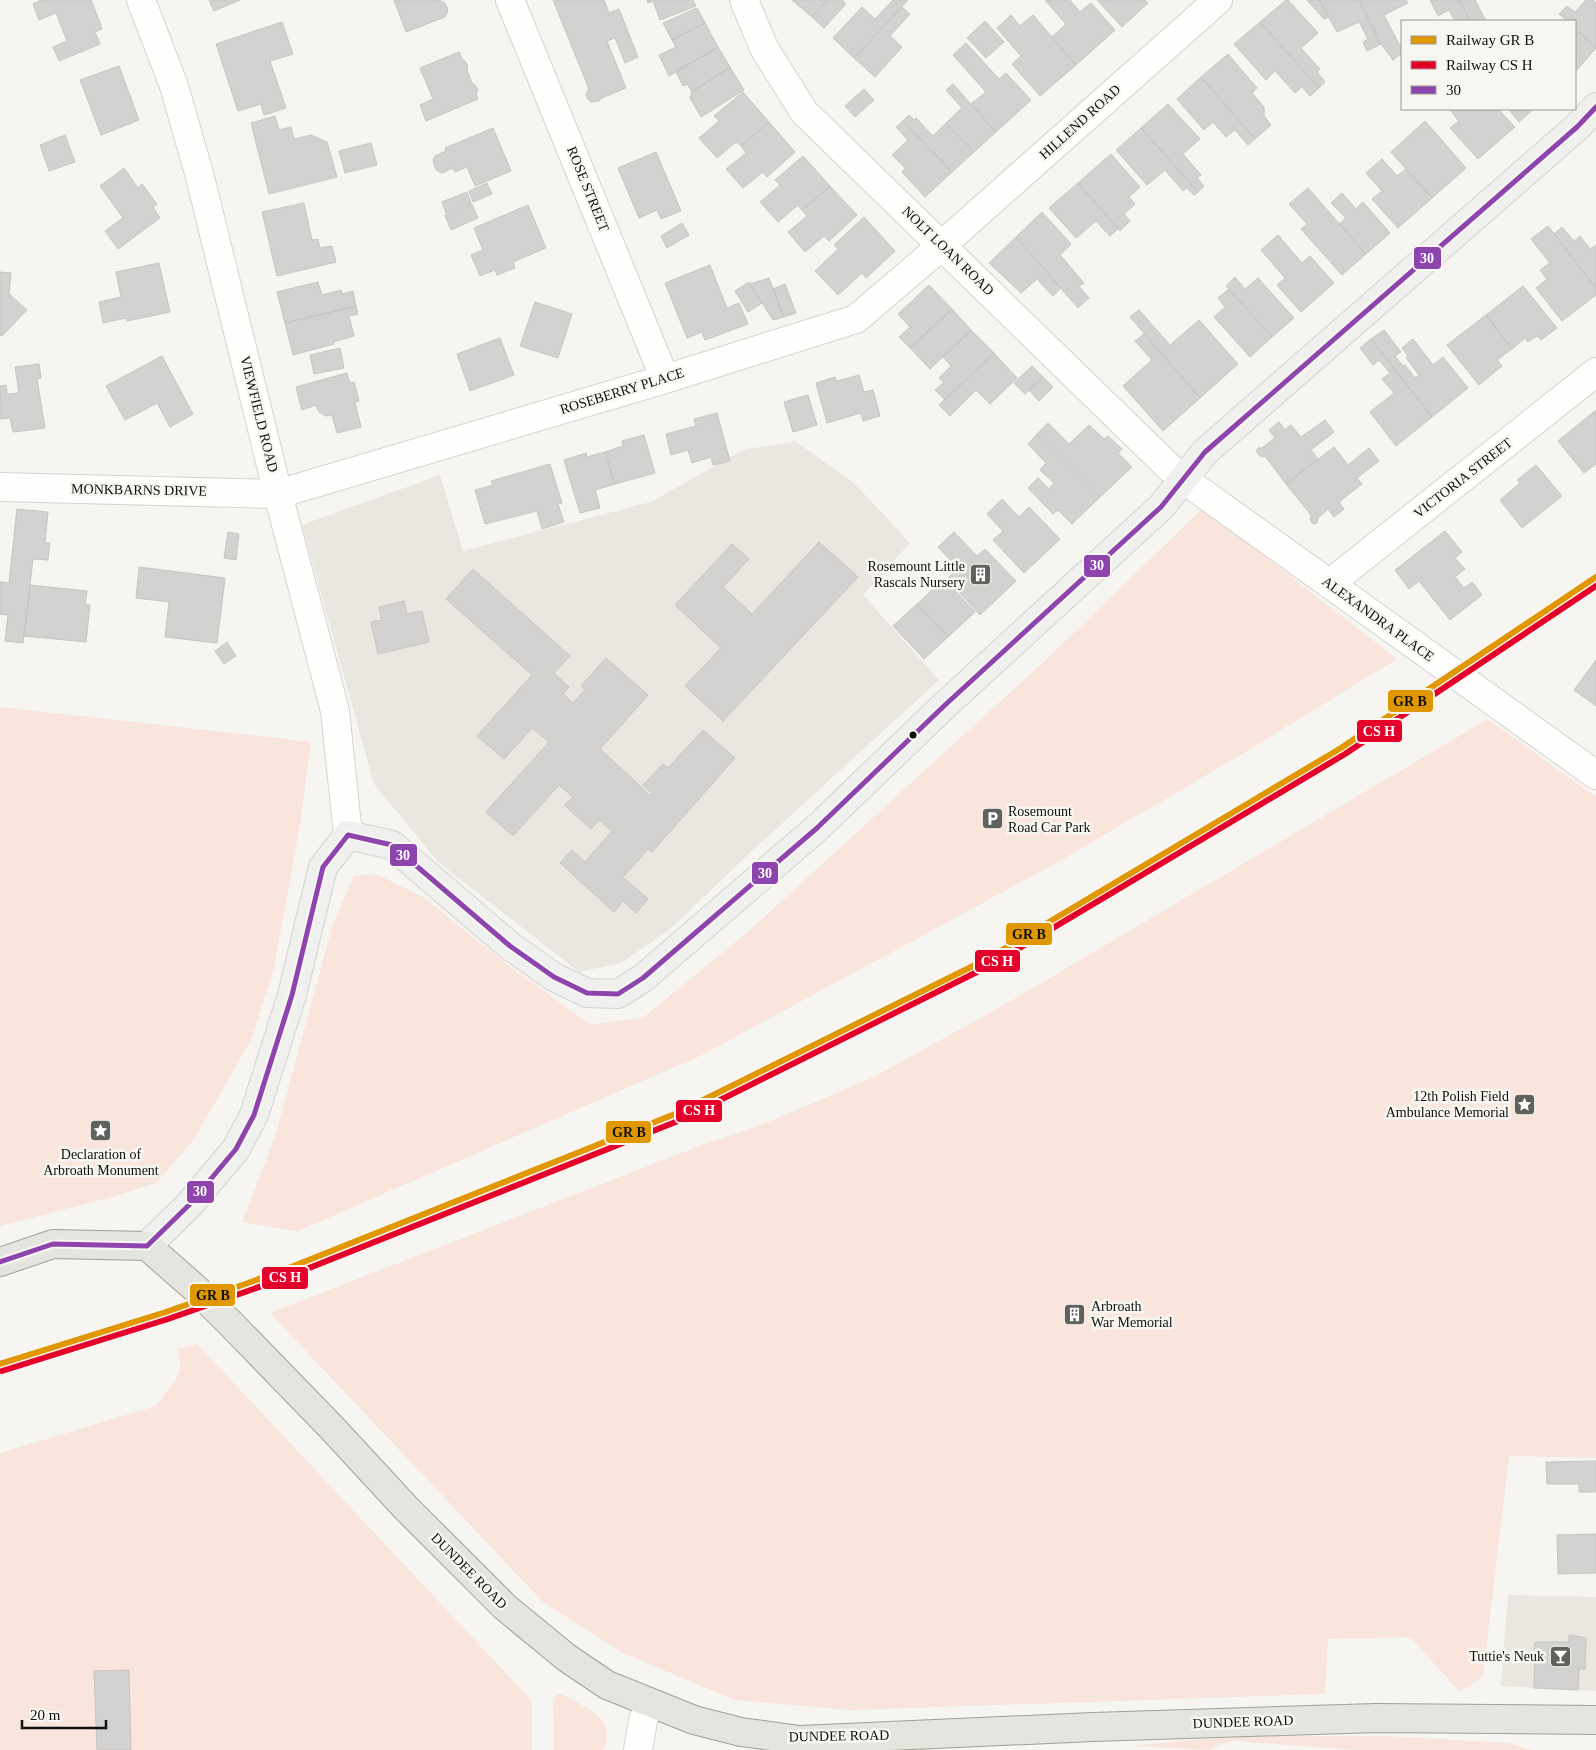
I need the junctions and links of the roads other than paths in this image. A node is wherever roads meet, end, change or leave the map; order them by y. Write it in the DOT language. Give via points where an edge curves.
graph roads {
  1 [pos="141,0"];
  2 [pos="510,0"];
  3 [pos="744,0"];
  4 [pos="1218,0"];
  5 [pos="1596,107"];
  6 [pos="942,245"];
  7 [pos="1596,372"];
  8 [pos="665,379"];
  9 [pos="1184,480"];
  10 [pos="0,488"];
  11 [pos="278,494"];
  12 [pos="1329,584"];
  13 [pos="1596,775"];
  14 [pos="348,835"];
  15 [pos="147,1246"];
  16 [pos="0,1262"];
  17 [pos="650,1704"];
  18 [pos="1596,1720"];
  19 [pos="638,1750"];
  1 -- 11 [label="street, VIEWFIELD ROAD" via="174,86 200,177"];
  2 -- 8 [label="street, ROSE STREET"];
  3 -- 6 [label="street, NOLT LOAN ROAD" via="764,48 804,112"];
  4 -- 6 [label="street, HILLEND ROAD"];
  5 -- 9 [label="main road" via="1205,452"];
  6 -- 8 [label="street, ROSEBERRY PLACE" via="856,318"];
  6 -- 9 [label="street, NOLT LOAN ROAD"];
  7 -- 12 [label="street, VICTORIA STREET"];
  8 -- 11 [label="street, ROSEBERRY PLACE"];
  9 -- 12 [label="street, ALEXANDRA PLACE"];
  9 -- 14 [label="main road" via="1161,507 945,705 817,828 643,978 618,994 587,993 554,977 510,946 392,845"];
  10 -- 11 [label="street, MONKBARNS DRIVE"];
  11 -- 14 [label="street, VIEWFIELD ROAD" via="335,711"];
  12 -- 13 [label="street, ALEXANDRA PLACE"];
  14 -- 15 [label="main road" via="323,867 292,994 254,1115 236,1149 189,1205"];
  15 -- 16 [label="main road" via="53,1244"];
  15 -- 17 [label="main road, DUNDEE ROAD" via="196,1289 505,1607 599,1680"];
  17 -- 18 [label="main road, DUNDEE ROAD" via="741,1732 800,1740 1376,1718"];
  17 -- 19 [label="street"];
}
